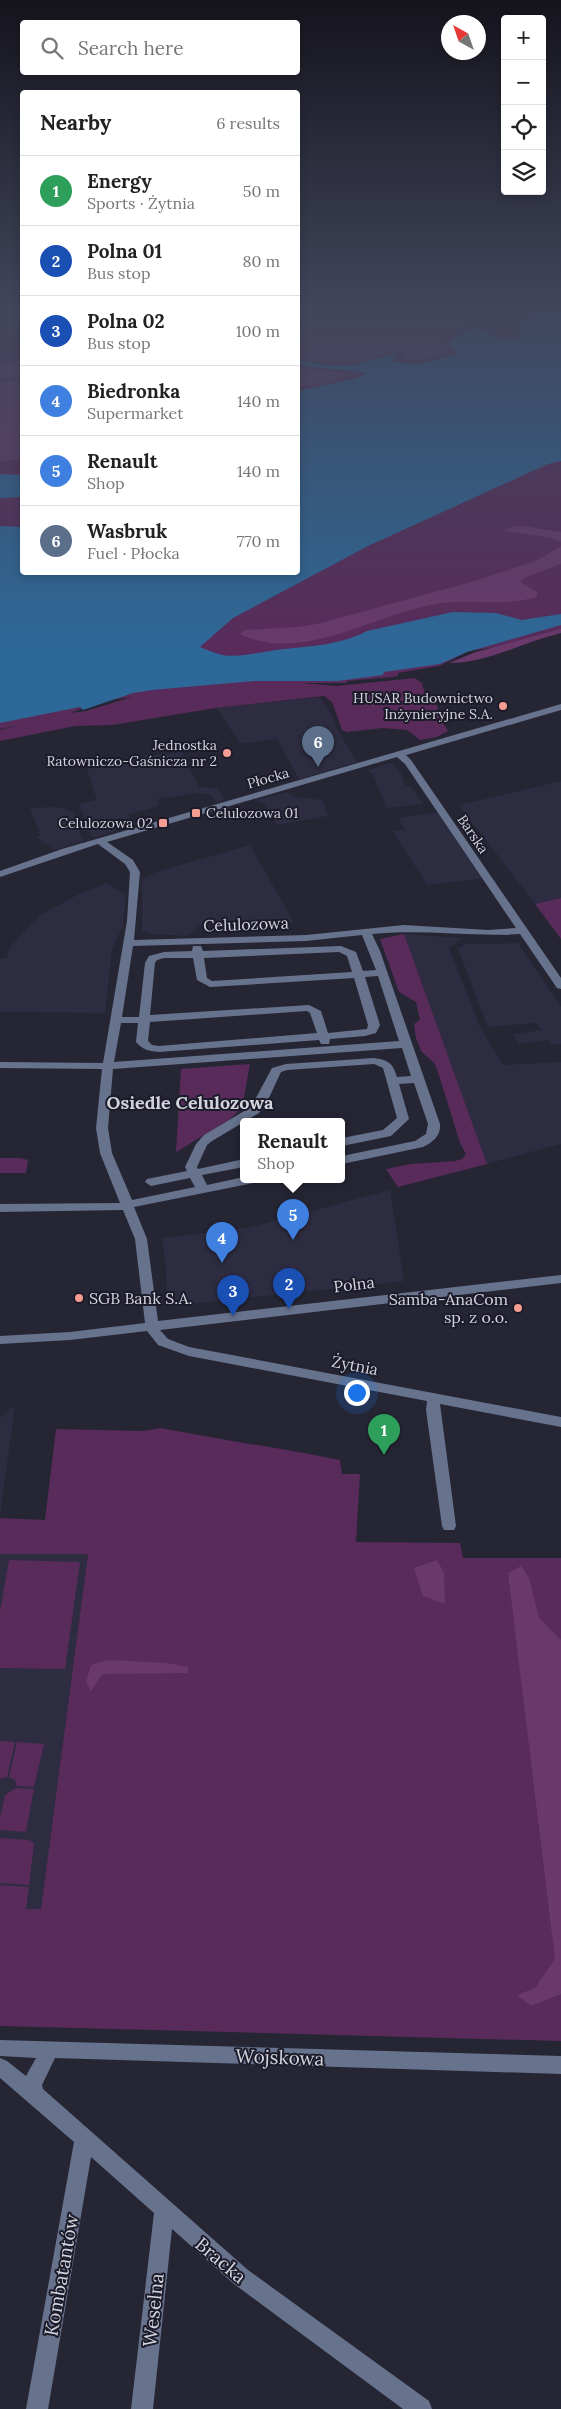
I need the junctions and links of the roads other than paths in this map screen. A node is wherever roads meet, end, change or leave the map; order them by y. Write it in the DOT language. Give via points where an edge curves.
graph roads {
  1 [pos="561,707"];
  2 [pos="399,754"];
  3 [pos="100,840"];
  4 [pos="0,874"];
  5 [pos="523,931"];
  6 [pos="366,933"];
  7 [pos="128,943"];
  8 [pos="197,943"];
  9 [pos="198,955"];
  10 [pos="382,973"];
  11 [pos="358,975"];
  12 [pos="561,986"];
  13 [pos="116,1020"];
  14 [pos="144,1020"];
  15 [pos="324,1036"];
  16 [pos="406,1044"];
  17 [pos="327,1050"];
  18 [pos="277,1054"];
  19 [pos="0,1065"];
  20 [pos="108,1066"];
  21 [pos="282,1068"];
  22 [pos="418,1079"];
  23 [pos="393,1081"];
  24 [pos="242,1118"];
  25 [pos="240,1119"];
  26 [pos="345,1141"];
  27 [pos="345,1159"];
  28 [pos="240,1164"];
  29 [pos="194,1173"];
  30 [pos="151,1182"];
  31 [pos="240,1182"];
  32 [pos="203,1190"];
  33 [pos="127,1205"];
  34 [pos="0,1208"];
  35 [pos="561,1278"];
  36 [pos="152,1326"];
  37 [pos="0,1340"];
  38 [pos="434,1398"];
  39 [pos="561,1422"];
  40 [pos="449,1526"];
  41 [pos="0,2048"];
  42 [pos="50,2050"];
  43 [pos="561,2065"];
  44 [pos="0,2068"];
  45 [pos="34,2094"];
  46 [pos="84,2141"];
  47 [pos="164,2211"];
  48 [pos="37,2409"];
  49 [pos="142,2409"];
  50 [pos="421,2409"];
  1 -- 2 [label="street, Płocka"];
  2 -- 3 [label="street, Płocka"];
  2 -- 5 [label="street, Barska" via="408,762"];
  3 -- 4 [label="street, Płocka"];
  3 -- 7 [label="street" via="129,862 135,872"];
  5 -- 6 [label="street" via="488,933 404,928"];
  5 -- 12 [label="street, Barska"];
  6 -- 8 [label="street, Celulozowa"];
  6 -- 10 [label="street"];
  7 -- 8 [label="street, Celulozowa"];
  7 -- 13 [label="street"];
  8 -- 9 [label="street"];
  9 -- 11 [label="street" via="341,948 352,954"];
  9 -- 11 [label="street" via="202,980 210,984"];
  9 -- 14 [label="street" via="161,955 151,959"];
  10 -- 11 [label="street"];
  10 -- 16 [label="street"];
  11 -- 15 [label="street" via="374,1029 365,1033"];
  13 -- 14 [label="street"];
  13 -- 20 [label="street"];
  14 -- 15 [label="street" via="306,1007 315,1011"];
  14 -- 15 [label="street" via="142,1042 146,1047 155,1049"];
  15 -- 17 [label="street"];
  16 -- 17 [label="street"];
  16 -- 22 [label="street"];
  17 -- 18 [label="street"];
  18 -- 20 [label="street"];
  18 -- 21 [label="street"];
  19 -- 20 [label="street"];
  20 -- 33 [label="street" via="102,1137"];
  21 -- 23 [label="street" via="378,1061 387,1065"];
  21 -- 24 [label="street" via="274,1072 255,1110"];
  22 -- 23 [label="street"];
  22 -- 27 [label="street" via="434,1124 431,1137 419,1144"];
  23 -- 26 [label="street" via="404,1114 402,1121 385,1134"];
  25 -- 29 [label="street" via="204,1142 191,1166"];
  28 -- 29 [label="street"];
  29 -- 30 [label="street"];
  29 -- 32 [label="street"];
  31 -- 32 [label="street"];
  32 -- 33 [label="street"];
  33 -- 34 [label="street"];
  33 -- 36 [label="street" via="144,1253"];
  35 -- 36 [label="street, Polna"];
  36 -- 37 [label="street, Polna"];
  36 -- 38 [label="street, Żytnia" via="157,1337 164,1342 200,1354"];
  38 -- 39 [label="street, Żytnia"];
  38 -- 40 [label="street"];
  41 -- 42 [label="street, Wojskowa"];
  42 -- 43 [label="street, Wojskowa"];
  42 -- 45 [label="street" via="32,2084"];
  44 -- 45 [label="street, Bracka"];
  45 -- 46 [label="street, Bracka"];
  46 -- 47 [label="street, Bracka"];
  46 -- 48 [label="street, Kombatantów"];
  47 -- 49 [label="street, Weselna"];
  47 -- 50 [label="street, Bracka" via="240,2277"];
}
